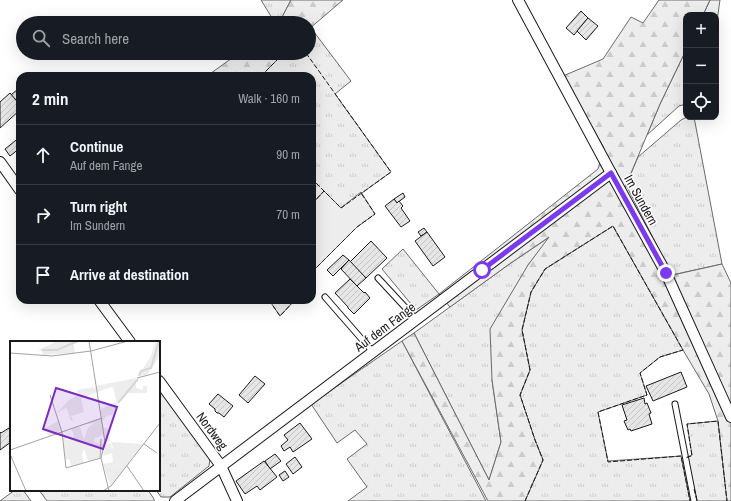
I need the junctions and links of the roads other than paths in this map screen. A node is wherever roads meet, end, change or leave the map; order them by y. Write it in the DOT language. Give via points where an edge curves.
graph roads {
  1 [pos="518,0"];
  2 [pos="0,162"];
  3 [pos="611,173"];
  4 [pos="16,184"];
  5 [pos="378,278"];
  6 [pos="325,297"];
  7 [pos="102,304"];
  8 [pos="416,320"];
  9 [pos="129,341"];
  10 [pos="373,352"];
  11 [pos="160,382"];
  12 [pos="675,404"];
  13 [pos="731,417"];
  14 [pos="221,466"];
  15 [pos="175,501"];
  16 [pos="237,501"];
  17 [pos="694,501"];
  1 -- 3 [label="street, Im Sundern"];
  2 -- 4 [label="street"];
  3 -- 8 [label="street, Auf dem Fange"];
  3 -- 13 [label="street, Im Sundern" via="666,273"];
  5 -- 8 [label="lane"];
  6 -- 10 [label="lane"];
  7 -- 9 [label="street"];
  8 -- 10 [label="street, Auf dem Fange"];
  10 -- 14 [label="street, Auf dem Fange"];
  11 -- 14 [label="street, Nordweg"];
  12 -- 17 [label="lane"];
  14 -- 15 [label="street, Auf dem Fange"];
  14 -- 16 [label="street, Nordweg"];
}
